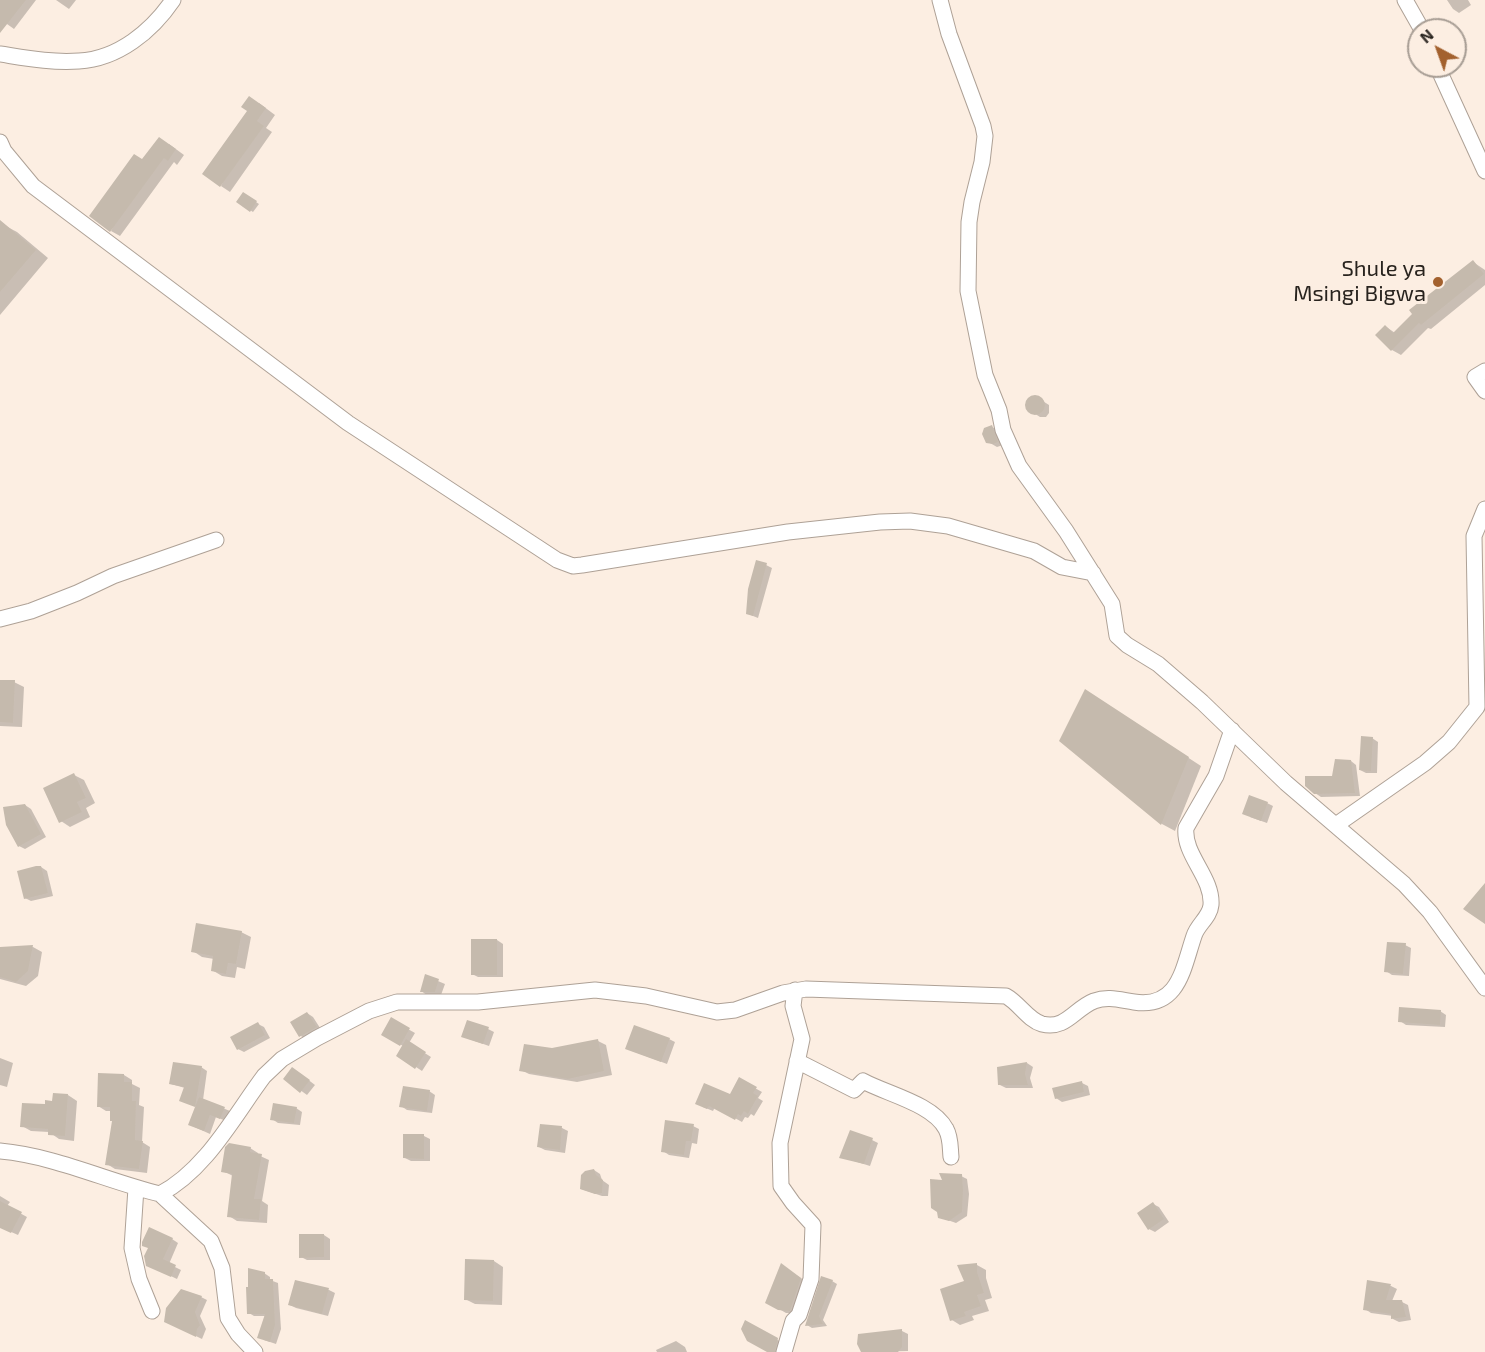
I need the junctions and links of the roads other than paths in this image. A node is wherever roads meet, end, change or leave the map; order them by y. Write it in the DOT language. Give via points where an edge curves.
graph roads {
  1 [pos="173,0"];
  2 [pos="940,0"];
  3 [pos="1404,0"];
  4 [pos="1415,18"];
  5 [pos="0,54"];
  6 [pos="1442,78"];
  7 [pos="0,142"];
  8 [pos="1485,171"];
  9 [pos="1485,371"];
  10 [pos="1485,391"];
  11 [pos="1485,509"];
  12 [pos="216,540"];
  13 [pos="1093,573"];
  14 [pos="0,619"];
  15 [pos="1232,730"];
  16 [pos="1336,825"];
  17 [pos="1485,988"];
  18 [pos="795,990"];
  19 [pos="797,1062"];
  20 [pos="0,1151"];
  21 [pos="951,1157"];
  22 [pos="136,1188"];
  23 [pos="160,1194"];
  24 [pos="152,1311"];
  25 [pos="255,1352"];
  26 [pos="784,1352"];
  1 -- 5 [label="street" via="140,38 110,53 81,61"];
  2 -- 13 [label="street" via="985,136 969,222 968,291 985,375 1019,466"];
  3 -- 4 [label="street"];
  6 -- 8 [label="street"];
  7 -- 13 [label="street" via="33,186 338,416 569,565 788,532 910,521 948,526 1034,551 1062,567"];
  9 -- 10 [label="street" via="1475,377"];
  11 -- 16 [label="street" via="1474,536 1477,707 1449,742 1425,763"];
  12 -- 14 [label="street" via="113,576 31,611"];
  13 -- 15 [label="street" via="1112,603 1118,636 1158,664"];
  15 -- 16 [label="street"];
  15 -- 18 [label="street" via="1216,776 1185,832 1210,891 1210,910 1194,934 1183,975 1156,1002 1102,999 1082,1007 1058,1025 1037,1022 1006,996"];
  16 -- 17 [label="street" via="1430,912"];
  18 -- 19 [label="street" via="793,1006 802,1038"];
  18 -- 23 [label="street" via="717,1012 646,996 595,990 478,1002 411,1001 384,1005 326,1033 275,1065 208,1152 176,1185"];
  19 -- 21 [label="street" via="854,1090 864,1082 927,1111 947,1132"];
  19 -- 26 [label="street" via="780,1143 781,1186 813,1225 813,1250 811,1279"];
  20 -- 22 [label="street"];
  22 -- 23 [label="street"];
  22 -- 24 [label="street" via="132,1248"];
  23 -- 25 [label="street" via="211,1241 222,1268 228,1318"];
}
